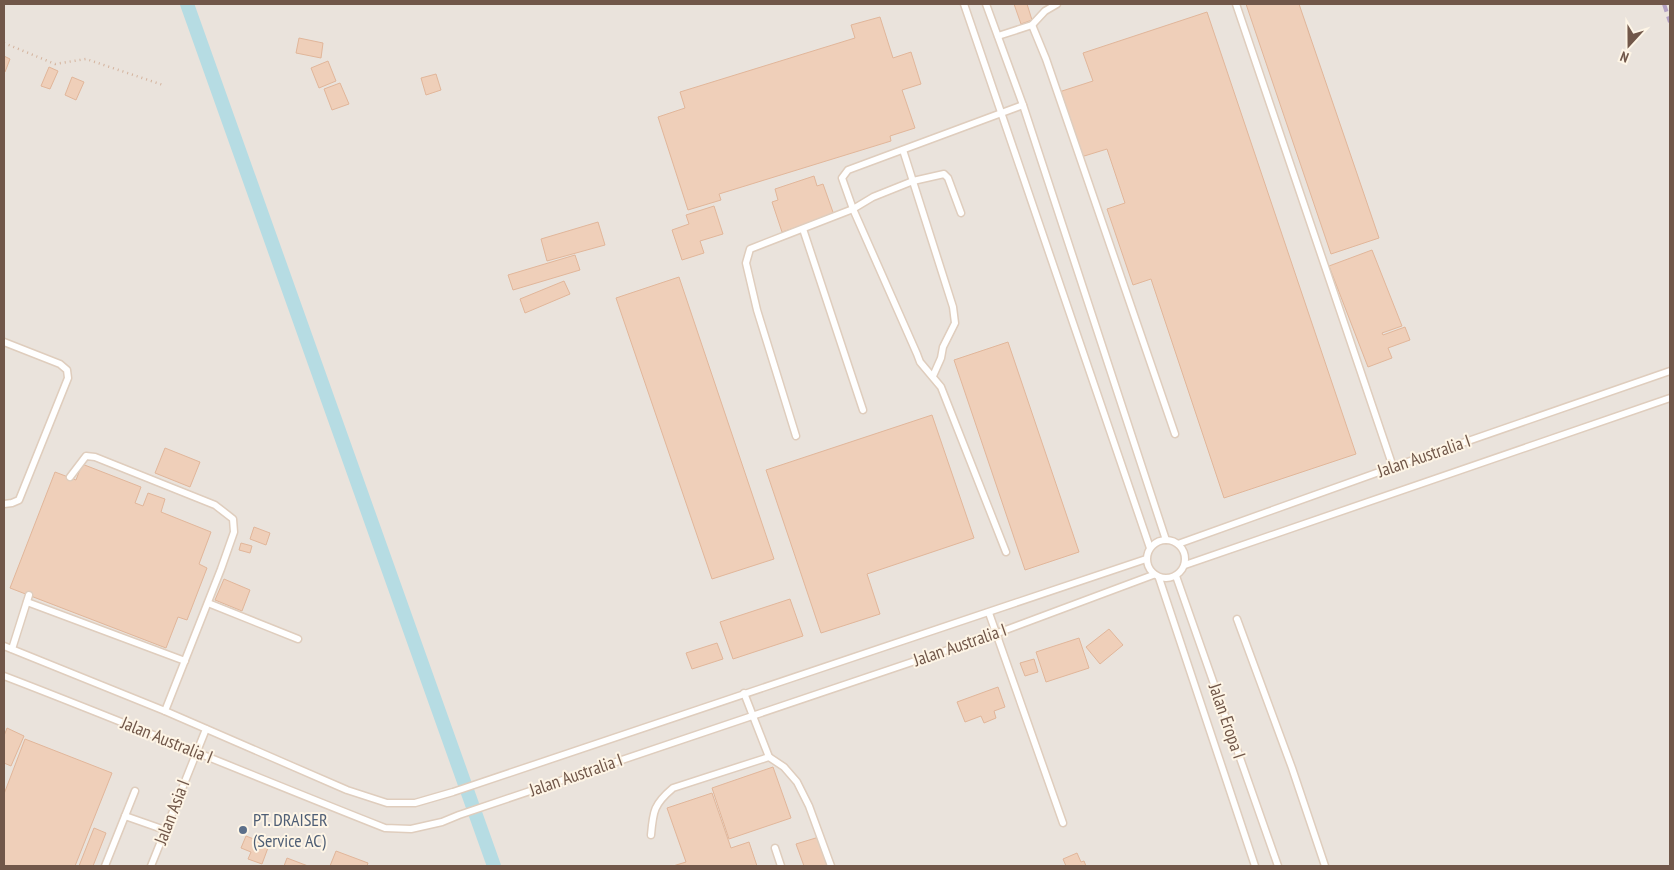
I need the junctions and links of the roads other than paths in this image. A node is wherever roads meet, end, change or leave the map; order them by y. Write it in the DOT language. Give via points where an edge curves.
graph roads {
  1 [pos="964,4"];
  2 [pos="986,4"];
  3 [pos="1057,4"];
  4 [pos="1236,4"];
  5 [pos="1032,25"];
  6 [pos="998,36"];
  7 [pos="1023,105"];
  8 [pos="1002,114"];
  9 [pos="903,150"];
  10 [pos="913,181"];
  11 [pos="853,209"];
  12 [pos="961,213"];
  13 [pos="802,229"];
  14 [pos="4,342"];
  15 [pos="1670,371"];
  16 [pos="932,376"];
  17 [pos="1670,398"];
  18 [pos="863,410"];
  19 [pos="1175,434"];
  20 [pos="796,436"];
  21 [pos="1393,467"];
  22 [pos="70,478"];
  23 [pos="4,504"];
  24 [pos="1166,540"];
  25 [pos="1178,544"];
  26 [pos="1150,548"];
  27 [pos="1006,552"];
  28 [pos="1146,559"];
  29 [pos="1185,564"];
  30 [pos="1156,576"];
  31 [pos="1176,576"];
  32 [pos="208,603"];
  33 [pos="989,613"];
  34 [pos="1237,619"];
  35 [pos="996,634"];
  36 [pos="298,639"];
  37 [pos="4,646"];
  38 [pos="12,650"];
  39 [pos="185,661"];
  40 [pos="4,676"];
  41 [pos="744,693"];
  42 [pos="165,711"];
  43 [pos="752,715"];
  44 [pos="206,729"];
  45 [pos="195,752"];
  46 [pos="769,757"];
  47 [pos="135,791"];
  48 [pos="125,816"];
  49 [pos="1063,823"];
  50 [pos="165,830"];
  51 [pos="651,835"];
  52 [pos="775,848"];
  53 [pos="105,866"];
  54 [pos="150,866"];
  55 [pos="781,866"];
  56 [pos="831,866"];
  57 [pos="1255,866"];
  58 [pos="1278,866"];
  59 [pos="1326,866"];
  1 -- 8 [label="lane"];
  2 -- 6 [label="lane"];
  3 -- 5 [label="lane"];
  4 -- 21 [label="lane"];
  5 -- 6 [label="lane"];
  5 -- 19 [label="lane"];
  6 -- 7 [label="lane"];
  7 -- 8 [label="lane"];
  7 -- 24 [label="lane"];
  8 -- 9 [label="lane"];
  8 -- 26 [label="lane"];
  9 -- 10 [label="lane"];
  9 -- 11 [label="lane" via="844,174 842,178"];
  10 -- 11 [label="lane" via="873,196"];
  10 -- 12 [label="lane" via="944,174"];
  10 -- 16 [label="lane" via="953,307 955,323"];
  11 -- 13 [label="lane"];
  11 -- 16 [label="lane" via="920,362"];
  13 -- 18 [label="lane"];
  13 -- 20 [label="lane" via="750,249 746,263"];
  14 -- 23 [label="lane" via="60,364 67,370 68,378 19,500"];
  15 -- 21 [label="lane, Jalan Australia I"];
  16 -- 27 [label="lane" via="941,387"];
  17 -- 29 [label="lane, Jalan Australia I"];
  21 -- 25 [label="lane, Jalan Australia I"];
  22 -- 32 [label="lane" via="86,456 95,457 215,504 233,519 234,532"];
  24 -- 25 [label="lane"];
  24 -- 26 [label="lane"];
  25 -- 29 [label="lane" via="1185,554"];
  26 -- 28 [label="lane"];
  28 -- 30 [label="lane" via="1148,568"];
  28 -- 33 [label="lane, Jalan Australia I"];
  29 -- 31 [label="lane"];
  30 -- 31 [label="lane, Jalan Australia I" via="1168,579"];
  30 -- 35 [label="lane, Jalan Australia I"];
  30 -- 57 [label="lane, Jalan Eropa I"];
  31 -- 58 [label="lane, Jalan Eropa I"];
  32 -- 36 [label="lane"];
  32 -- 39 [label="lane"];
  33 -- 35 [label="lane"];
  33 -- 41 [label="lane, Jalan Australia I"];
  34 -- 59 [label="lane"];
  35 -- 43 [label="lane, Jalan Australia I"];
  35 -- 49 [label="lane"];
  37 -- 38 [label="lane, Jalan Australia I"];
  38 -- 39 [label="lane" via="28,599"];
  38 -- 42 [label="lane, Jalan Australia I"];
  39 -- 42 [label="lane"];
  40 -- 45 [label="lane, Jalan Australia I"];
  41 -- 43 [label="lane"];
  41 -- 44 [label="lane, Jalan Australia I" via="415,803 387,803 347,790"];
  42 -- 44 [label="lane, Jalan Australia I"];
  43 -- 45 [label="lane, Jalan Australia I" via="411,830 385,828"];
  43 -- 46 [label="lane"];
  44 -- 45 [label="lane, Jalan Asia I"];
  45 -- 50 [label="lane, Jalan Asia I"];
  46 -- 51 [label="lane" via="673,788 660,798 653,814"];
  46 -- 56 [label="lane" via="784,767 797,782"];
  47 -- 48 [label="lane"];
  48 -- 50 [label="lane"];
  48 -- 53 [label="lane"];
  50 -- 54 [label="lane, Jalan Asia I"];
  52 -- 55 [label="lane"];
}
